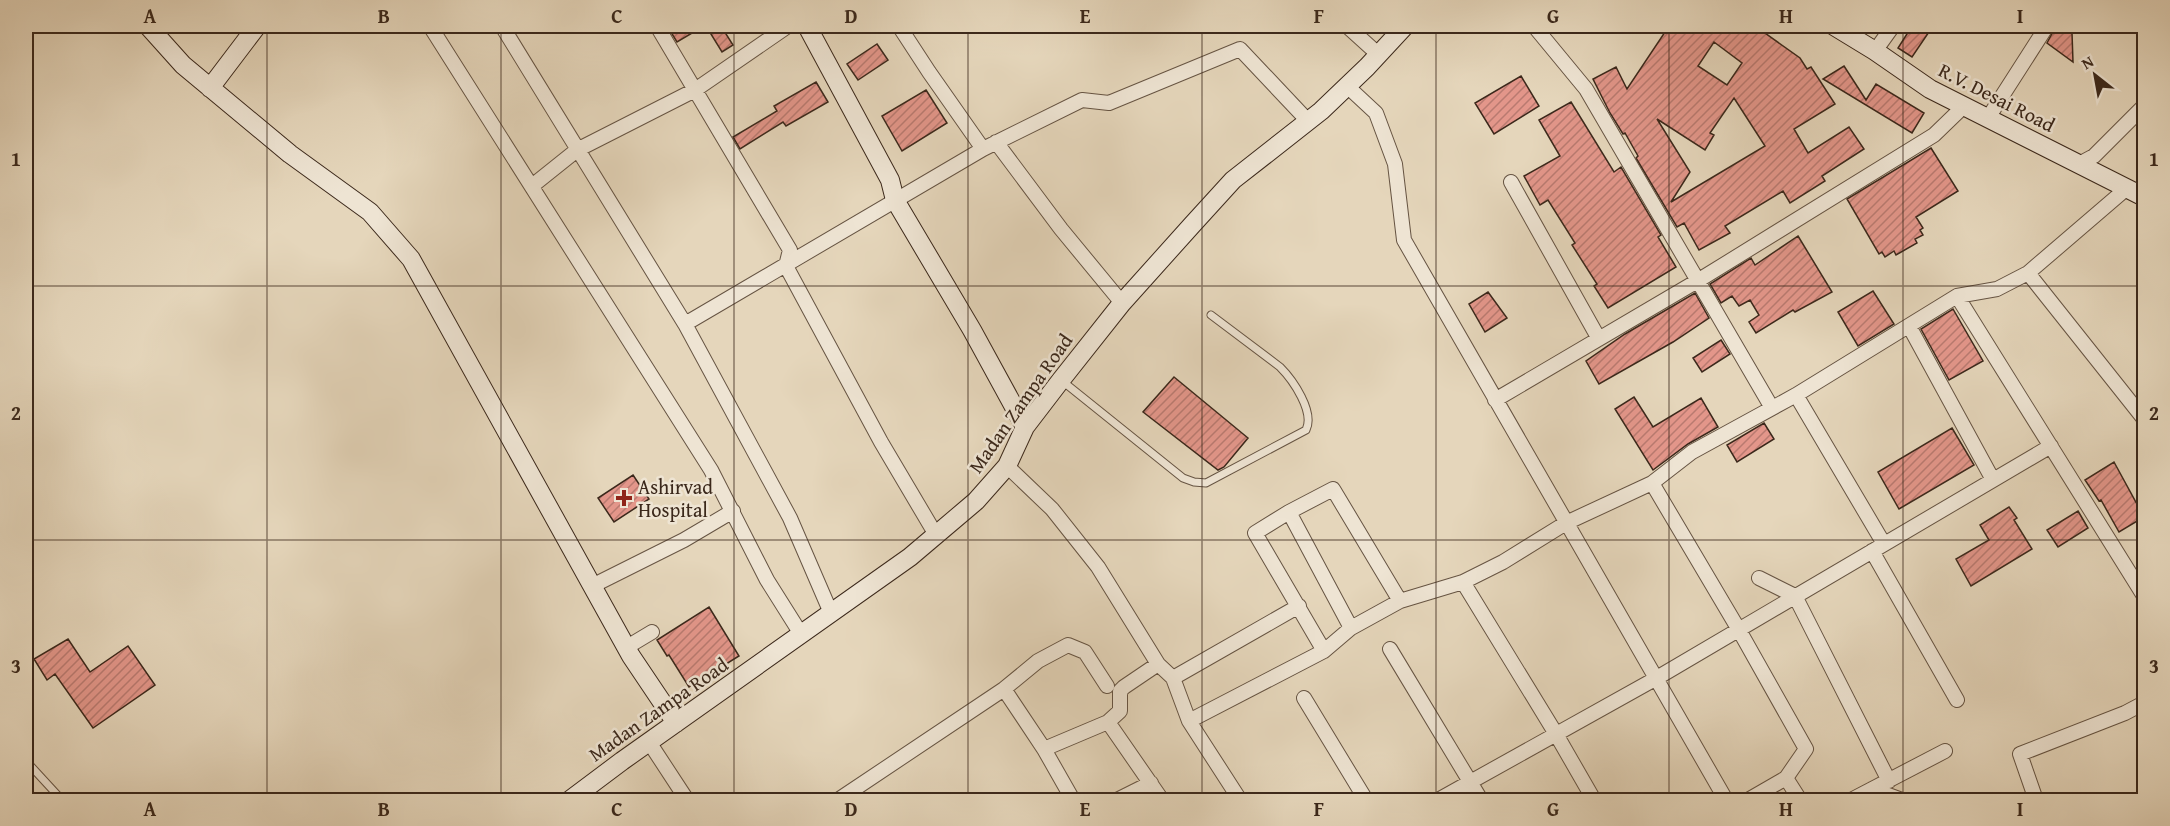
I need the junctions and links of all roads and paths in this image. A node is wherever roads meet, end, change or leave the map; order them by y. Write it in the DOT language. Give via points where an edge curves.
graph roads {
  1 [pos="148,26"];
  2 [pos="257,26"];
  3 [pos="430,26"];
  4 [pos="502,26"];
  5 [pos="657,26"];
  6 [pos="788,26"];
  7 [pos="807,26"];
  8 [pos="899,26"];
  9 [pos="1347,26"];
  10 [pos="1406,26"];
  11 [pos="1534,26"];
  12 [pos="1834,26"];
  13 [pos="1893,26"];
  14 [pos="2047,26"];
  15 [pos="1875,51"];
  16 [pos="1379,55"];
  17 [pos="1347,86"];
  18 [pos="210,88"];
  19 [pos="695,90"];
  20 [pos="1964,106"];
  21 [pos="2145,106"];
  22 [pos="1988,118"];
  23 [pos="1308,121"];
  24 [pos="996,142"];
  25 [pos="983,149"];
  26 [pos="577,150"];
  27 [pos="2079,164"];
  28 [pos="1511,182"];
  29 [pos="532,186"];
  30 [pos="2127,188"];
  31 [pos="2145,197"];
  32 [pos="895,200"];
  33 [pos="786,266"];
  34 [pos="2028,273"];
  35 [pos="1699,280"];
  36 [pos="1957,296"];
  37 [pos="1122,303"];
  38 [pos="1211,315"];
  39 [pos="685,324"];
  40 [pos="1909,326"];
  41 [pos="1599,339"];
  42 [pos="1061,380"];
  43 [pos="1796,395"];
  44 [pos="1495,400"];
  45 [pos="1772,408"];
  46 [pos="2145,419"];
  47 [pos="1025,427"];
  48 [pos="2051,446"];
  49 [pos="1007,466"];
  50 [pos="1993,480"];
  51 [pos="1652,483"];
  52 [pos="732,511"];
  53 [pos="1289,512"];
  54 [pos="1566,523"];
  55 [pos="936,535"];
  56 [pos="1878,548"];
  57 [pos="1759,578"];
  58 [pos="1463,582"];
  59 [pos="592,586"];
  60 [pos="2145,596"];
  61 [pos="1795,597"];
  62 [pos="1400,601"];
  63 [pos="1299,606"];
  64 [pos="831,613"];
  65 [pos="1351,628"];
  66 [pos="1739,630"];
  67 [pos="652,632"];
  68 [pos="801,634"];
  69 [pos="627,647"];
  70 [pos="1390,649"];
  71 [pos="1324,651"];
  72 [pos="1158,664"];
  73 [pos="1173,678"];
  74 [pos="1655,679"];
  75 [pos="1107,686"];
  76 [pos="1004,689"];
  77 [pos="1304,698"];
  78 [pos="1957,700"];
  79 [pos="2145,703"];
  80 [pos="1189,721"];
  81 [pos="1108,722"];
  82 [pos="676,723"];
  83 [pos="1556,734"];
  84 [pos="649,742"];
  85 [pos="1044,749"];
  86 [pos="1945,751"];
  87 [pos="26,761"];
  88 [pos="1786,778"];
  89 [pos="1889,781"];
  90 [pos="1471,782"];
  91 [pos="1151,783"];
  92 [pos="1872,789"];
  93 [pos="62,801"];
  94 [pos="570,801"];
  95 [pos="687,801"];
  96 [pos="838,801"];
  97 [pos="1073,801"];
  98 [pos="1117,801"];
  99 [pos="1162,801"];
  100 [pos="1240,801"];
  101 [pos="1366,801"];
  102 [pos="1438,801"];
  103 [pos="1481,801"];
  104 [pos="1594,801"];
  105 [pos="1726,801"];
  106 [pos="1748,801"];
  107 [pos="1800,801"];
  108 [pos="1851,801"];
  109 [pos="1902,801"];
  110 [pos="2036,801"];
  1 -- 18 [label="street"];
  2 -- 18 [label="street"];
  3 -- 29 [label="street"];
  4 -- 26 [label="street"];
  5 -- 19 [label="street"];
  6 -- 19 [label="street"];
  7 -- 32 [label="street" via="890,180"];
  8 -- 25 [label="street"];
  9 -- 16 [label="street"];
  10 -- 16 [label="street, Madan Zampa Road"];
  11 -- 35 [label="street" via="1586,89"];
  12 -- 15 [label="street, R.V. Desai Road"];
  13 -- 15 [label="street"];
  14 -- 22 [label="street"];
  15 -- 20 [label="street, R.V. Desai Road" via="1930,89"];
  16 -- 17 [label="street, Madan Zampa Road"];
  17 -- 23 [label="street, Madan Zampa Road"];
  17 -- 44 [label="street" via="1376,113 1395,164 1404,240"];
  18 -- 59 [label="street" via="290,154 370,212 411,259"];
  19 -- 26 [label="street"];
  19 -- 33 [label="street" via="790,250"];
  20 -- 22 [label="street, R.V. Desai Road"];
  20 -- 35 [label="street" via="1934,135"];
  21 -- 27 [label="street" via="2094,156"];
  22 -- 27 [label="street, R.V. Desai Road"];
  23 -- 24 [label="street" via="1240,49 1109,103 1082,100"];
  23 -- 37 [label="street, Madan Zampa Road" via="1233,180"];
  24 -- 25 [label="street"];
  24 -- 37 [label="street"];
  25 -- 32 [label="street"];
  26 -- 29 [label="street"];
  26 -- 39 [label="street"];
  27 -- 30 [label="street, R.V. Desai Road"];
  28 -- 41 [label="street"];
  29 -- 52 [label="street" via="711,471"];
  30 -- 31 [label="street, R.V. Desai Road"];
  30 -- 34 [label="street"];
  32 -- 33 [label="street"];
  32 -- 47 [label="street"];
  33 -- 39 [label="street"];
  33 -- 55 [label="street"];
  34 -- 36 [label="street" via="1996,289"];
  34 -- 46 [label="street"];
  35 -- 41 [label="street"];
  35 -- 45 [label="street"];
  36 -- 40 [label="street"];
  36 -- 48 [label="street"];
  37 -- 42 [label="street, Madan Zampa Road"];
  38 -- 42 [label="lane" via="1290,377 1308,413 1309,424 1306,430 1206,483 1183,478"];
  39 -- 64 [label="street" via="790,518"];
  40 -- 43 [label="street"];
  40 -- 50 [label="street"];
  41 -- 44 [label="street"];
  42 -- 47 [label="street, Madan Zampa Road"];
  43 -- 45 [label="street"];
  43 -- 56 [label="street"];
  44 -- 54 [label="street"];
  45 -- 51 [label="street" via="1692,453"];
  47 -- 49 [label="street, Madan Zampa Road"];
  48 -- 50 [label="street"];
  48 -- 60 [label="street"];
  49 -- 55 [label="street, Madan Zampa Road" via="976,501"];
  49 -- 72 [label="street" via="1052,509 1098,567"];
  50 -- 56 [label="street"];
  51 -- 54 [label="street"];
  51 -- 66 [label="street"];
  52 -- 59 [label="street"];
  52 -- 68 [label="street"];
  53 -- 62 [label="street" via="1333,489"];
  53 -- 63 [label="street" via="1255,533"];
  53 -- 65 [label="street"];
  54 -- 58 [label="street"];
  54 -- 74 [label="street"];
  55 -- 64 [label="street, Madan Zampa Road"];
  56 -- 61 [label="street"];
  56 -- 78 [label="street"];
  57 -- 61 [label="street"];
  58 -- 62 [label="street"];
  58 -- 83 [label="street"];
  59 -- 69 [label="street"];
  61 -- 66 [label="street"];
  61 -- 89 [label="street"];
  62 -- 65 [label="street"];
  63 -- 71 [label="street"];
  63 -- 73 [label="street"];
  64 -- 68 [label="street, Madan Zampa Road"];
  65 -- 71 [label="street"];
  66 -- 74 [label="street"];
  66 -- 88 [label="street" via="1806,749"];
  67 -- 69 [label="street"];
  68 -- 82 [label="street, Madan Zampa Road"];
  69 -- 82 [label="street"];
  70 -- 90 [label="street"];
  71 -- 80 [label="street"];
  72 -- 73 [label="street"];
  72 -- 81 [label="street" via="1120,691 1120,711"];
  73 -- 80 [label="street"];
  74 -- 83 [label="street"];
  74 -- 105 [label="street"];
  75 -- 76 [label="street" via="1085,652 1068,645 1038,661"];
  76 -- 85 [label="street"];
  76 -- 96 [label="street"];
  77 -- 101 [label="street"];
  79 -- 110 [label="street" via="2019,754"];
  80 -- 100 [label="street"];
  81 -- 85 [label="street"];
  81 -- 91 [label="street"];
  82 -- 84 [label="street, Madan Zampa Road"];
  83 -- 90 [label="street"];
  83 -- 104 [label="street"];
  84 -- 94 [label="street, Madan Zampa Road"];
  84 -- 95 [label="street"];
  85 -- 97 [label="street"];
  86 -- 89 [label="street"];
  87 -- 93 [label="lane"];
  88 -- 106 [label="street"];
  88 -- 107 [label="street"];
  89 -- 92 [label="street"];
  90 -- 102 [label="street"];
  90 -- 103 [label="street"];
  91 -- 98 [label="street"];
  91 -- 99 [label="street"];
  92 -- 108 [label="street"];
  92 -- 109 [label="street"];
}
